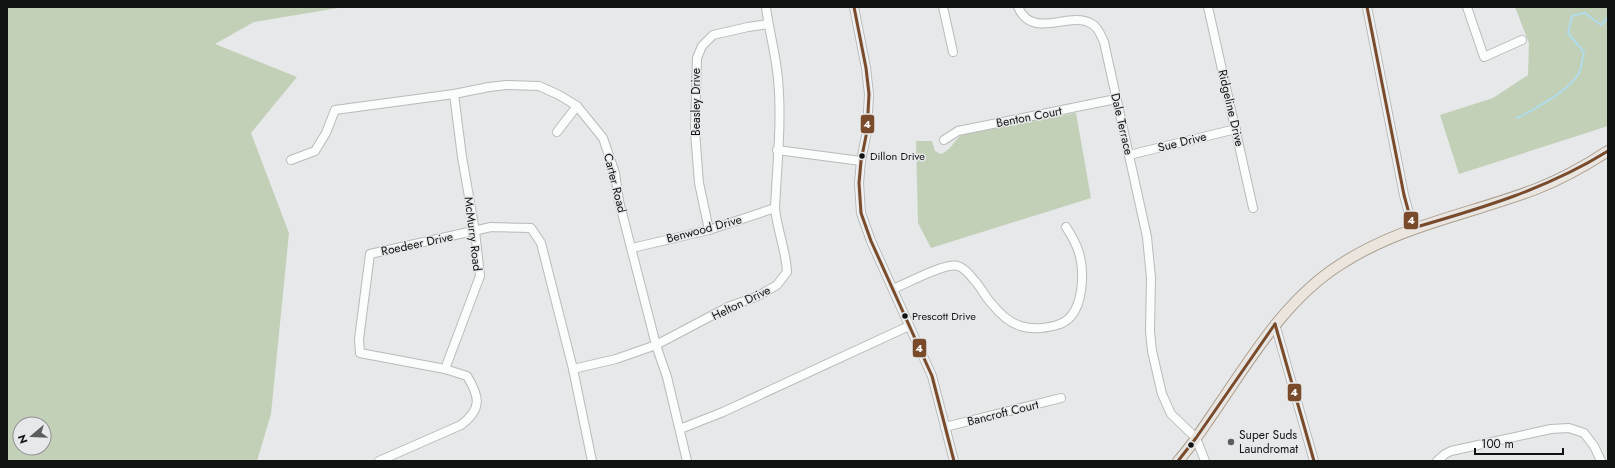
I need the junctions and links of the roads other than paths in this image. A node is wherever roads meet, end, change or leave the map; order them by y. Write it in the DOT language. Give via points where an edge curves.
graph roads {
  1 [pos="766,7"];
  2 [pos="854,7"];
  3 [pos="944,7"];
  4 [pos="1018,7"];
  5 [pos="1208,7"];
  6 [pos="1367,7"];
  7 [pos="1467,7"];
  8 [pos="768,24"];
  9 [pos="1522,40"];
  10 [pos="953,52"];
  11 [pos="454,94"];
  12 [pos="1116,99"];
  13 [pos="577,106"];
  14 [pos="1236,129"];
  15 [pos="557,132"];
  16 [pos="944,140"];
  17 [pos="777,150"];
  18 [pos="1608,151"];
  19 [pos="1129,155"];
  20 [pos="291,160"];
  21 [pos="861,160"];
  22 [pos="775,208"];
  23 [pos="1253,208"];
  24 [pos="1066,227"];
  25 [pos="1413,228"];
  26 [pos="709,230"];
  27 [pos="475,231"];
  28 [pos="632,248"];
  29 [pos="893,289"];
  30 [pos="1275,324"];
  31 [pos="909,326"];
  32 [pos="656,345"];
  33 [pos="445,368"];
  34 [pos="573,369"];
  35 [pos="1061,398"];
  36 [pos="946,427"];
  37 [pos="680,429"];
  38 [pos="1196,438"];
  39 [pos="379,461"];
  40 [pos="592,461"];
  41 [pos="687,461"];
  42 [pos="954,461"];
  43 [pos="1178,461"];
  44 [pos="1205,461"];
  45 [pos="1314,461"];
  46 [pos="1437,461"];
  47 [pos="1601,461"];
  1 -- 8 [label="street, Helton Drive"];
  2 -- 21 [label="street" via="869,88 868,131"];
  3 -- 10 [label="street"];
  4 -- 12 [label="street, Dale Terrace" via="1022,15 1040,24 1080,20 1092,24 1104,42"];
  5 -- 14 [label="street, Ridgeline Drive"];
  6 -- 25 [label="street" via="1404,195"];
  7 -- 9 [label="street" via="1484,57"];
  8 -- 17 [label="street, Helton Drive" via="778,79 780,111"];
  8 -- 26 [label="street, Beasley Drive" via="713,35 702,46 697,58 695,132 699,183"];
  11 -- 13 [label="street, Carter Road" via="507,85 538,86"];
  11 -- 20 [label="street, Carter Road" via="335,110 315,151"];
  11 -- 27 [label="street, McMurry Road"];
  12 -- 16 [label="street, Benton Court" via="958,131"];
  12 -- 19 [label="street, Dale Terrace"];
  13 -- 15 [label="street"];
  13 -- 28 [label="street, Carter Road" via="603,138 615,172 619,201"];
  14 -- 19 [label="street, Sue Drive"];
  14 -- 23 [label="street, Ridgeline Drive"];
  17 -- 21 [label="street"];
  17 -- 22 [label="street, Helton Drive"];
  18 -- 25 [label="main road" via="1572,173 1537,189"];
  19 -- 38 [label="street, Dale Terrace" via="1148,242 1151,278 1150,331 1162,394 1171,414"];
  21 -- 29 [label="street" via="859,191 863,221"];
  22 -- 26 [label="street, Benwood Drive"];
  22 -- 32 [label="street, Helton Drive" via="787,272 778,285"];
  24 -- 29 [label="street" via="1077,243 1082,280 1081,297 1074,313 1062,324 1042,329 1022,327 1008,320 991,304 980,286 958,266 929,273"];
  25 -- 30 [label="main road" via="1341,264 1320,279"];
  26 -- 28 [label="street, Benwood Drive"];
  27 -- 33 [label="street, McMurry Road" via="480,276"];
  27 -- 33 [label="street, Roedeer Drive" via="370,254 359,339 360,353"];
  27 -- 34 [label="street, Roedeer Drive" via="491,227 531,228 540,243"];
  28 -- 32 [label="street, Carter Road"];
  29 -- 31 [label="street"];
  30 -- 38 [label="main road"];
  30 -- 45 [label="street"];
  31 -- 36 [label="street" via="932,376"];
  31 -- 37 [label="street" via="723,412"];
  32 -- 34 [label="street, Helton Drive" via="616,359"];
  32 -- 37 [label="street, Carter Road"];
  33 -- 39 [label="street, Roedeer Drive" via="467,376 476,390 476,406 471,418 461,425"];
  34 -- 40 [label="street, Roedeer Drive"];
  35 -- 36 [label="street, Bancroft Court"];
  36 -- 42 [label="street"];
  37 -- 41 [label="street, Carter Road"];
  38 -- 43 [label="main road"];
  38 -- 44 [label="street, Dale Terrace"];
  46 -- 47 [label="street" via="1451,451 1569,428 1584,433"];
}
